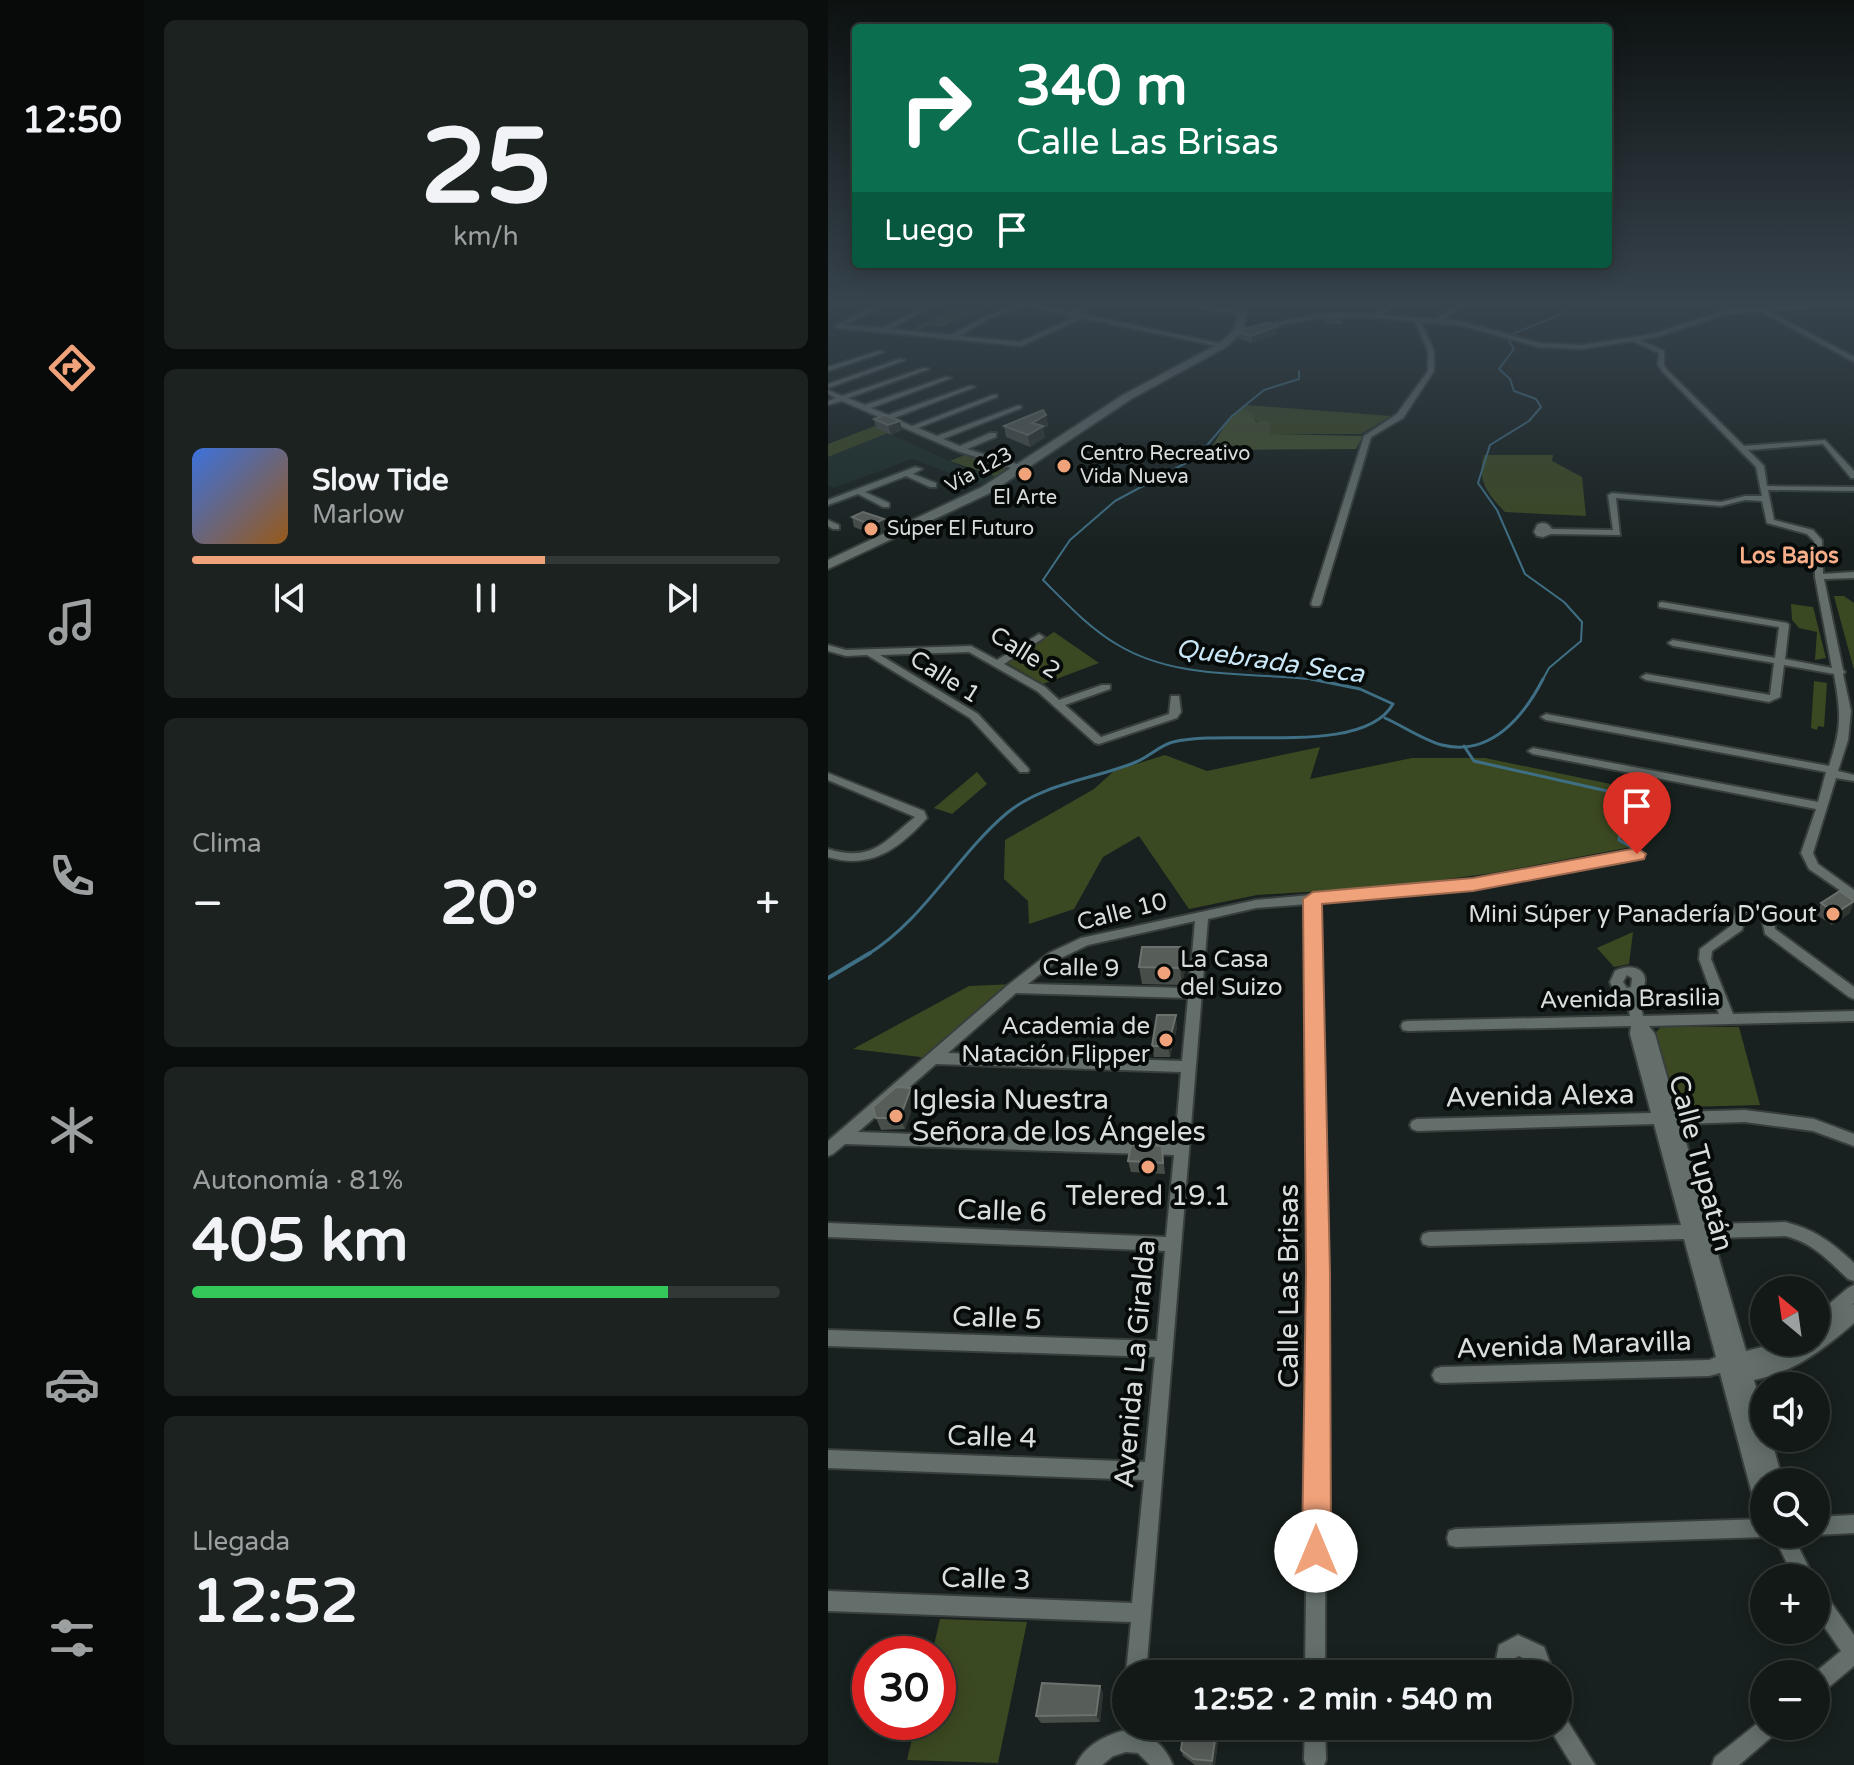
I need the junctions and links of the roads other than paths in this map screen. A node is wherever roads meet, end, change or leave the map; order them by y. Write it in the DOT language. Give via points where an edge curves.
graph roads {
  1 [pos="876,386"];
  2 [pos="925,386"];
  3 [pos="1147,386"];
  4 [pos="1420,386"];
  5 [pos="1681,386"];
  6 [pos="972,387"];
  7 [pos="828,392"];
  8 [pos="995,396"];
  9 [pos="842,398"];
  10 [pos="828,403"];
  11 [pos="1019,407"];
  12 [pos="864,408"];
  13 [pos="887,418"];
  14 [pos="912,428"];
  15 [pos="993,435"];
  16 [pos="936,439"];
  17 [pos="1744,448"];
  18 [pos="960,449"];
  19 [pos="918,469"];
  20 [pos="1023,469"];
  21 [pos="907,474"];
  22 [pos="1854,476"];
  23 [pos="933,485"];
  24 [pos="1854,489"];
  25 [pos="859,492"];
  26 [pos="1766,497"];
  27 [pos="828,503"];
  28 [pos="886,505"];
  29 [pos="1550,531"];
  30 [pos="828,565"];
  31 [pos="1854,575"];
  32 [pos="1819,577"];
  33 [pos="1316,604"];
  34 [pos="1662,605"];
  35 [pos="1039,637"];
  36 [pos="1673,643"];
  37 [pos="828,648"];
  38 [pos="870,653"];
  39 [pos="1781,661"];
  40 [pos="997,664"];
  41 [pos="1840,672"];
  42 [pos="1646,677"];
  43 [pos="1106,687"];
  44 [pos="1175,698"];
  45 [pos="1057,704"];
  46 [pos="1546,717"];
  47 [pos="1533,751"];
  48 [pos="1024,770"];
  49 [pos="1833,770"];
  50 [pos="1854,771"];
  51 [pos="828,776"];
  52 [pos="1854,778"];
  53 [pos="1821,806"];
  54 [pos="828,853"];
  55 [pos="1637,854"];
  56 [pos="1854,896"];
  57 [pos="1313,899"];
  58 [pos="1202,916"];
  59 [pos="1013,988"];
  60 [pos="1631,992"];
  61 [pos="1196,993"];
  62 [pos="1854,994"];
  63 [pos="1854,1016"];
  64 [pos="1728,1019"];
  65 [pos="1638,1021"];
  66 [pos="1408,1026"];
  67 [pos="933,1058"];
  68 [pos="1189,1067"];
  69 [pos="1666,1119"];
  70 [pos="1417,1125"];
  71 [pos="842,1138"];
  72 [pos="1854,1140"];
  73 [pos="1182,1149"];
  74 [pos="828,1150"];
  75 [pos="828,1230"];
  76 [pos="1698,1231"];
  77 [pos="1429,1239"];
  78 [pos="1174,1244"];
  79 [pos="1854,1274"];
  80 [pos="1854,1293"];
  81 [pos="1854,1312"];
  82 [pos="1830,1314"];
  83 [pos="828,1338"];
  84 [pos="1164,1349"];
  85 [pos="1772,1356"];
  86 [pos="1735,1367"];
  87 [pos="1441,1375"];
  88 [pos="828,1459"];
  89 [pos="1756,1468"];
  90 [pos="1769,1468"];
  91 [pos="1153,1471"];
  92 [pos="1854,1524"];
  93 [pos="1830,1525"];
  94 [pos="1750,1528"];
  95 [pos="1456,1538"];
  96 [pos="828,1601"];
  97 [pos="1141,1613"];
  98 [pos="1830,1618"];
  99 [pos="1854,1652"];
  100 [pos="1137,1660"];
  101 [pos="1315,1660"];
  102 [pos="1505,1660"];
  103 [pos="1539,1660"];
  104 [pos="1830,1673"];
  105 [pos="1113,1740"];
  106 [pos="1143,1740"];
  107 [pos="1315,1740"];
  108 [pos="1568,1740"];
  109 [pos="1752,1740"];
  110 [pos="1109,1744"];
  111 [pos="1147,1746"];
  112 [pos="1315,1760"];
  113 [pos="1087,1765"];
  114 [pos="1162,1765"];
  115 [pos="1584,1765"];
  116 [pos="1723,1765"];
  1 -- 9 [label="street"];
  2 -- 12 [label="street"];
  3 -- 20 [label="main road, Vía 123"];
  4 -- 33 [label="street" via="1400,416 1368,436"];
  5 -- 17 [label="street"];
  6 -- 13 [label="street"];
  7 -- 9 [label="street"];
  8 -- 14 [label="street"];
  9 -- 10 [label="street"];
  9 -- 12 [label="street"];
  11 -- 16 [label="street"];
  12 -- 13 [label="street"];
  13 -- 14 [label="street"];
  14 -- 16 [label="street"];
  15 -- 18 [label="street"];
  16 -- 18 [label="street"];
  17 -- 22 [label="street" via="1825,442"];
  17 -- 26 [label="street" via="1760,466"];
  18 -- 20 [label="street"];
  19 -- 21 [label="street"];
  20 -- 30 [label="main road, Vía 123" via="963,503"];
  21 -- 23 [label="street"];
  21 -- 25 [label="street"];
  24 -- 26 [label="street"];
  25 -- 27 [label="street"];
  25 -- 28 [label="street"];
  26 -- 29 [label="street" via="1713,504 1612,495 1617,533"];
  26 -- 32 [label="street" via="1770,521 1816,537"];
  31 -- 32 [label="street"];
  32 -- 41 [label="street"];
  34 -- 39 [label="street" via="1784,625"];
  35 -- 40 [label="street"];
  36 -- 39 [label="street"];
  37 -- 38 [label="street, Calle 1"];
  38 -- 40 [label="street, Calle 2" via="964,648"];
  38 -- 48 [label="street, Calle 1" via="974,716"];
  39 -- 41 [label="street"];
  39 -- 42 [label="street" via="1772,699"];
  40 -- 45 [label="street, Calle 2"];
  41 -- 49 [label="street" via="1847,725"];
  43 -- 45 [label="street"];
  44 -- 45 [label="street, Calle 2" via="1173,716 1109,740 1091,737"];
  46 -- 49 [label="street"];
  47 -- 53 [label="street"];
  49 -- 50 [label="street"];
  49 -- 52 [label="street"];
  49 -- 53 [label="street"];
  51 -- 54 [label="street" via="921,818 862,861"];
  53 -- 56 [label="street" via="1808,857"];
  55 -- 57 [label="street" via="1473,884"];
  57 -- 58 [label="street"];
  57 -- 101 [label="street, Calle Las Brisas"];
  58 -- 59 [label="street, Calle 10" via="1094,939 1054,956"];
  58 -- 61 [label="street, Avenida La Giralda"];
  59 -- 61 [label="street, Calle 9"];
  59 -- 67 [label="street, Calle 10"];
  60 -- 65 [label="street, Calle Tupatán"];
  61 -- 68 [label="street, Avenida La Giralda"];
  62 -- 64 [label="street" via="1769,931 1766,914 1752,907 1740,911 1738,927 1706,949"];
  63 -- 64 [label="street, Avenida Brasilia"];
  64 -- 65 [label="street, Avenida Brasilia"];
  65 -- 66 [label="street, Avenida Brasilia"];
  65 -- 69 [label="street, Calle Tupatán" via="1637,1034"];
  67 -- 68 [label="street"];
  67 -- 71 [label="street, Calle 10"];
  68 -- 73 [label="street, Avenida La Giralda"];
  69 -- 70 [label="street, Avenida Alexa"];
  69 -- 72 [label="street, Avenida Alexa" via="1782,1118"];
  69 -- 76 [label="street, Calle Tupatán"];
  71 -- 73 [label="street"];
  71 -- 74 [label="street, Calle 10"];
  73 -- 78 [label="street, Avenida La Giralda"];
  75 -- 78 [label="street, Calle 6"];
  76 -- 77 [label="street"];
  76 -- 79 [label="street" via="1803,1232"];
  76 -- 86 [label="street, Calle Tupatán"];
  78 -- 84 [label="street, Avenida La Giralda"];
  80 -- 82 [label="street"];
  81 -- 86 [label="street, Avenida Maravilla" via="1781,1367"];
  83 -- 84 [label="street, Calle 5"];
  84 -- 91 [label="street, Avenida La Giralda"];
  85 -- 86 [label="street, Avenida Maravilla"];
  86 -- 87 [label="street, Avenida Maravilla"];
  86 -- 89 [label="street, Calle Tupatán"];
  86 -- 90 [label="street, Calle Tupatán"];
  88 -- 91 [label="street, Calle 4"];
  91 -- 97 [label="street, Avenida La Giralda"];
  92 -- 93 [label="street"];
  94 -- 95 [label="street"];
  96 -- 97 [label="street, Calle 3"];
  97 -- 100 [label="street, Avenida La Giralda"];
  98 -- 99 [label="street"];
  99 -- 104 [label="street"];
  102 -- 103 [label="street" via="1506,1652 1518,1645"];
  105 -- 110 [label="street"];
  106 -- 111 [label="street"];
  107 -- 112 [label="street"];
  108 -- 115 [label="street"];
  109 -- 116 [label="street"];
  110 -- 111 [label="street" via="1133,1739"];
  110 -- 113 [label="street"];
  111 -- 114 [label="street"];
}
